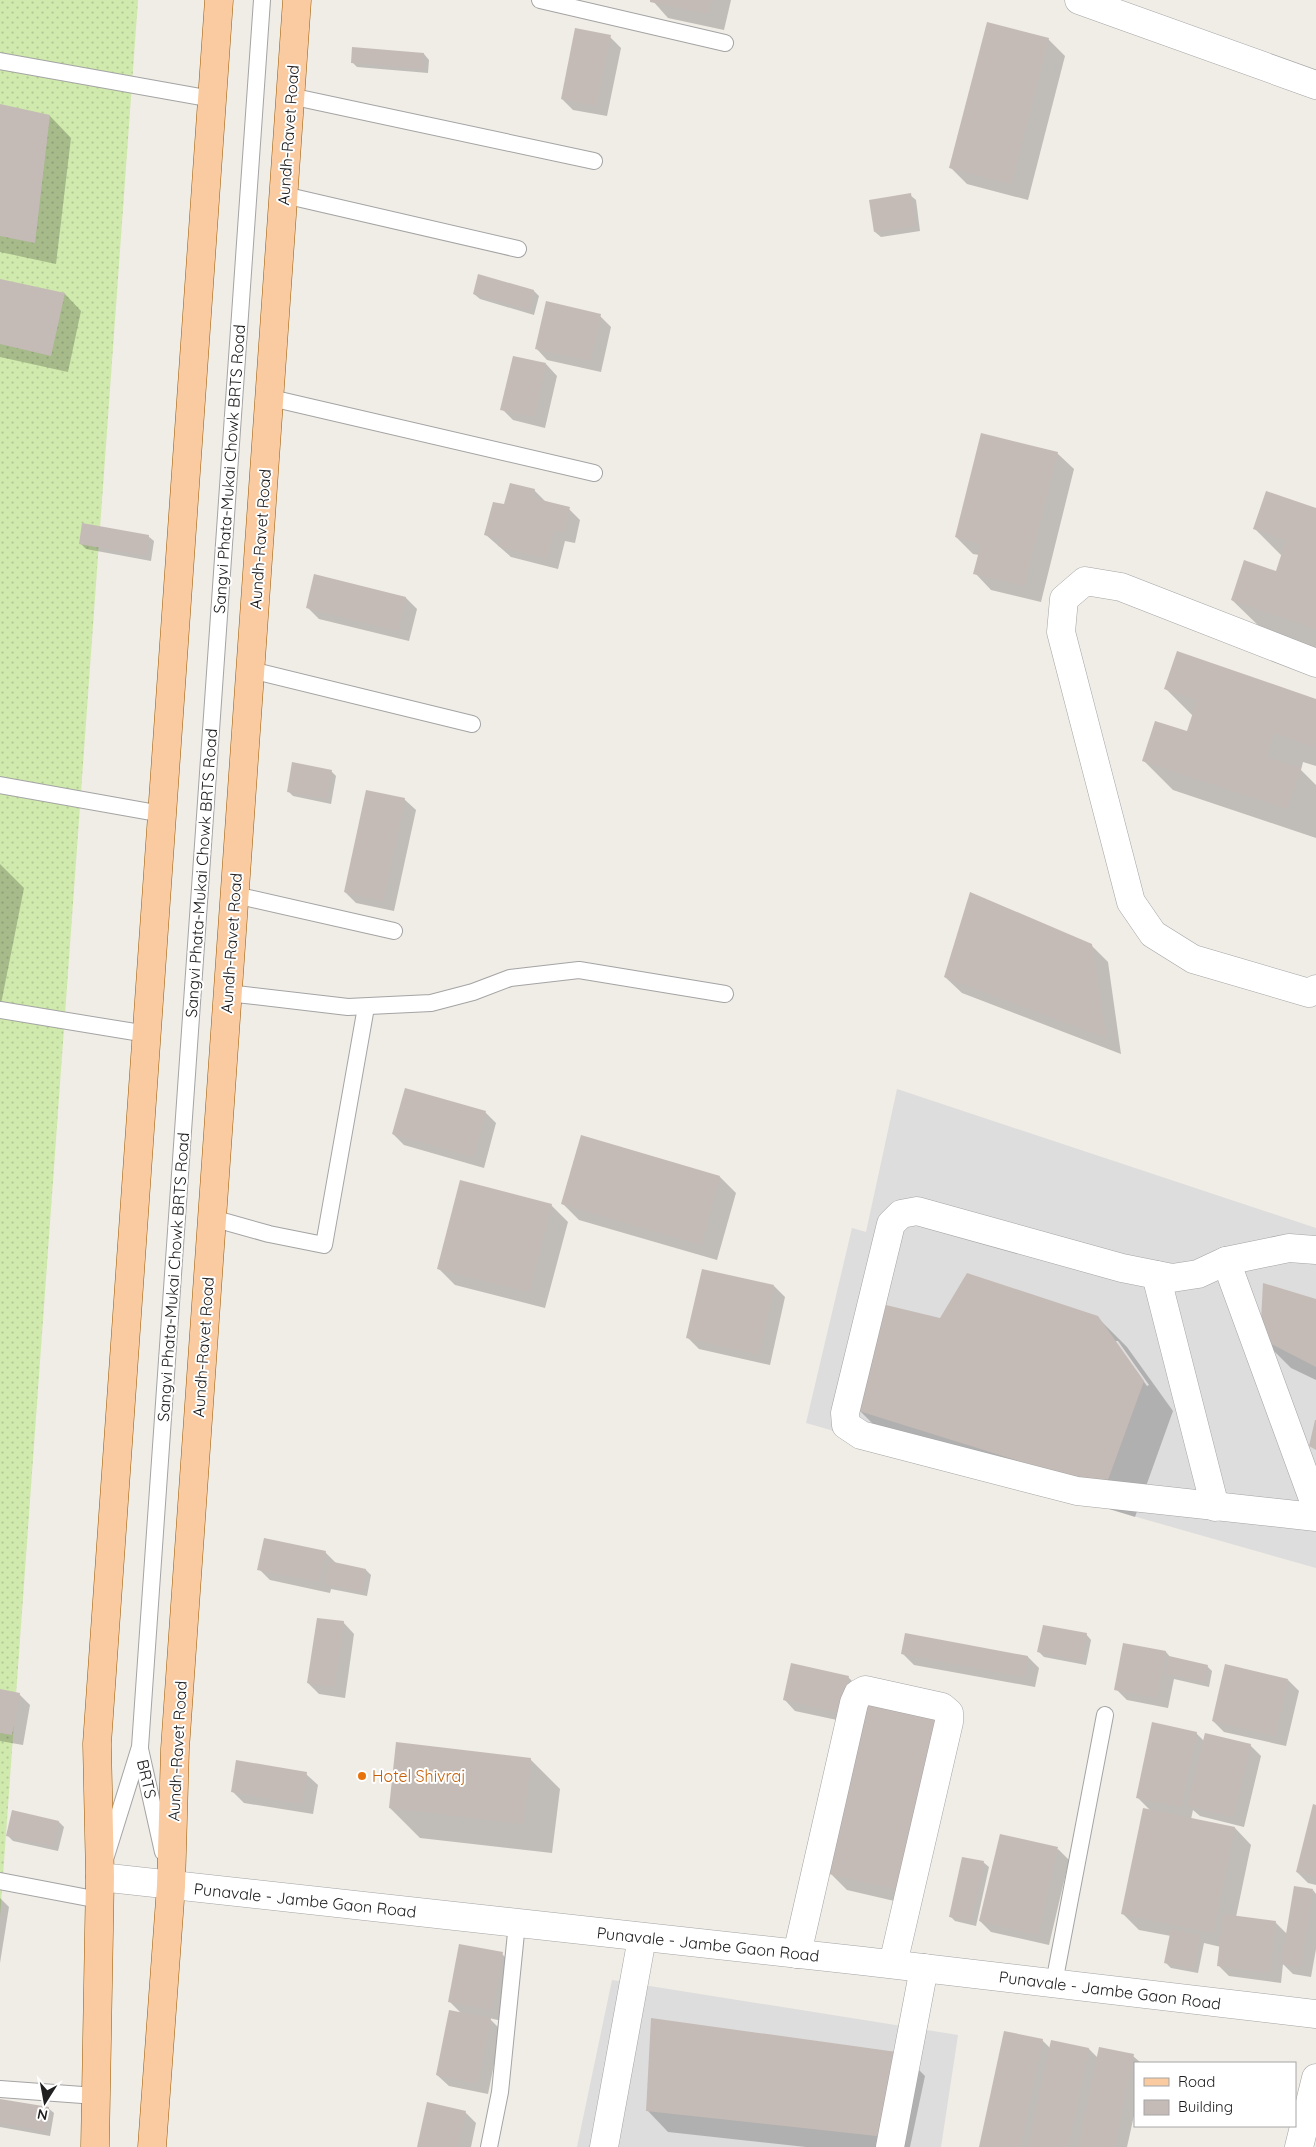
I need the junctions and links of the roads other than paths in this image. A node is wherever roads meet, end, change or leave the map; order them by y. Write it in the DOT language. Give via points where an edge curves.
graph roads {
  1 [pos="219,0"];
  2 [pos="262,0"];
  3 [pos="297,0"];
  4 [pos="540,0"];
  5 [pos="1079,0"];
  6 [pos="725,43"];
  7 [pos="0,61"];
  8 [pos="1316,85"];
  9 [pos="290,96"];
  10 [pos="212,99"];
  11 [pos="594,161"];
  12 [pos="284,195"];
  13 [pos="518,249"];
  14 [pos="271,398"];
  15 [pos="594,473"];
  16 [pos="1316,663"];
  17 [pos="250,670"];
  18 [pos="472,724"];
  19 [pos="0,785"];
  20 [pos="162,814"];
  21 [pos="234,896"];
  22 [pos="394,931"];
  23 [pos="1316,989"];
  24 [pos="228,993"];
  25 [pos="725,994"];
  26 [pos="366,1006"];
  27 [pos="0,1010"];
  28 [pos="147,1034"];
  29 [pos="212,1218"];
  30 [pos="1316,1250"];
  31 [pos="1226,1261"];
  32 [pos="1156,1275"];
  33 [pos="1215,1507"];
  34 [pos="1316,1507"];
  35 [pos="1316,1518"];
  36 [pos="1106,1715"];
  37 [pos="140,1746"];
  38 [pos="0,1881"];
  39 [pos="171,1886"];
  40 [pos="100,1889"];
  41 [pos="517,1923"];
  42 [pos="642,1938"];
  43 [pos="797,1954"];
  44 [pos="893,1964"];
  45 [pos="924,1968"];
  46 [pos="1054,1983"];
  47 [pos="1316,2014"];
  48 [pos="1316,2078"];
  49 [pos="0,2089"];
  50 [pos="96,2096"];
  51 [pos="95,2147"];
  52 [pos="152,2147"];
  53 [pos="489,2147"];
  54 [pos="604,2147"];
  55 [pos="890,2147"];
  56 [pos="1299,2147"];
  1 -- 10 [label="main road"];
  2 -- 37 [label="lane, Sangvi Phata-Mukai Chowk BRTS Road"];
  3 -- 9 [label="main road, Aundh-Ravet Road"];
  4 -- 6 [label="lane"];
  5 -- 8 [label="street"];
  7 -- 10 [label="lane"];
  9 -- 11 [label="lane"];
  9 -- 12 [label="main road, Aundh-Ravet Road"];
  10 -- 20 [label="main road"];
  12 -- 13 [label="lane"];
  12 -- 14 [label="main road, Aundh-Ravet Road"];
  14 -- 15 [label="lane"];
  14 -- 17 [label="main road, Aundh-Ravet Road"];
  16 -- 23 [label="street" via="1121,587 1085,581 1064,599 1061,632 1131,902 1153,934 1193,959 1309,993"];
  17 -- 18 [label="lane"];
  17 -- 21 [label="main road, Aundh-Ravet Road"];
  19 -- 20 [label="lane"];
  20 -- 28 [label="main road"];
  21 -- 22 [label="lane"];
  21 -- 24 [label="main road, Aundh-Ravet Road"];
  24 -- 26 [label="lane" via="348,1007"];
  24 -- 29 [label="main road, Aundh-Ravet Road"];
  25 -- 26 [label="lane" via="579,970 510,978 431,1004"];
  26 -- 29 [label="lane" via="324,1245"];
  27 -- 28 [label="lane"];
  28 -- 40 [label="main road" via="97,1744"];
  29 -- 39 [label="main road, Aundh-Ravet Road" via="175,1749"];
  30 -- 31 [label="street" via="1289,1248"];
  31 -- 32 [label="street" via="1198,1274 1172,1278"];
  31 -- 34 [label="street"];
  32 -- 33 [label="street"];
  32 -- 33 [label="street" via="917,1211 902,1214 891,1224 845,1413 846,1425 861,1435 1077,1491"];
  33 -- 35 [label="street"];
  36 -- 46 [label="lane"];
  37 -- 39 [label="lane, BRTS"];
  37 -- 40 [label="lane, BRTS"];
  38 -- 40 [label="lane"];
  39 -- 40 [label="street, Punavale - Jambe Gaon Road"];
  39 -- 41 [label="street, Punavale - Jambe Gaon Road"];
  39 -- 52 [label="main road, Aundh-Ravet Road"];
  40 -- 50 [label="main road"];
  41 -- 42 [label="street, Punavale - Jambe Gaon Road"];
  41 -- 53 [label="lane" via="500,2092"];
  42 -- 43 [label="street, Punavale - Jambe Gaon Road"];
  42 -- 54 [label="street"];
  43 -- 44 [label="street, Punavale - Jambe Gaon Road"];
  43 -- 44 [label="street" via="854,1703 858,1694 865,1690 942,1707 948,1713 949,1722"];
  44 -- 45 [label="street, Punavale - Jambe Gaon Road"];
  45 -- 46 [label="street, Punavale - Jambe Gaon Road"];
  45 -- 55 [label="street"];
  46 -- 47 [label="street, Punavale - Jambe Gaon Road"];
  48 -- 56 [label="street"];
  49 -- 50 [label="lane"];
  50 -- 51 [label="main road"];
}
